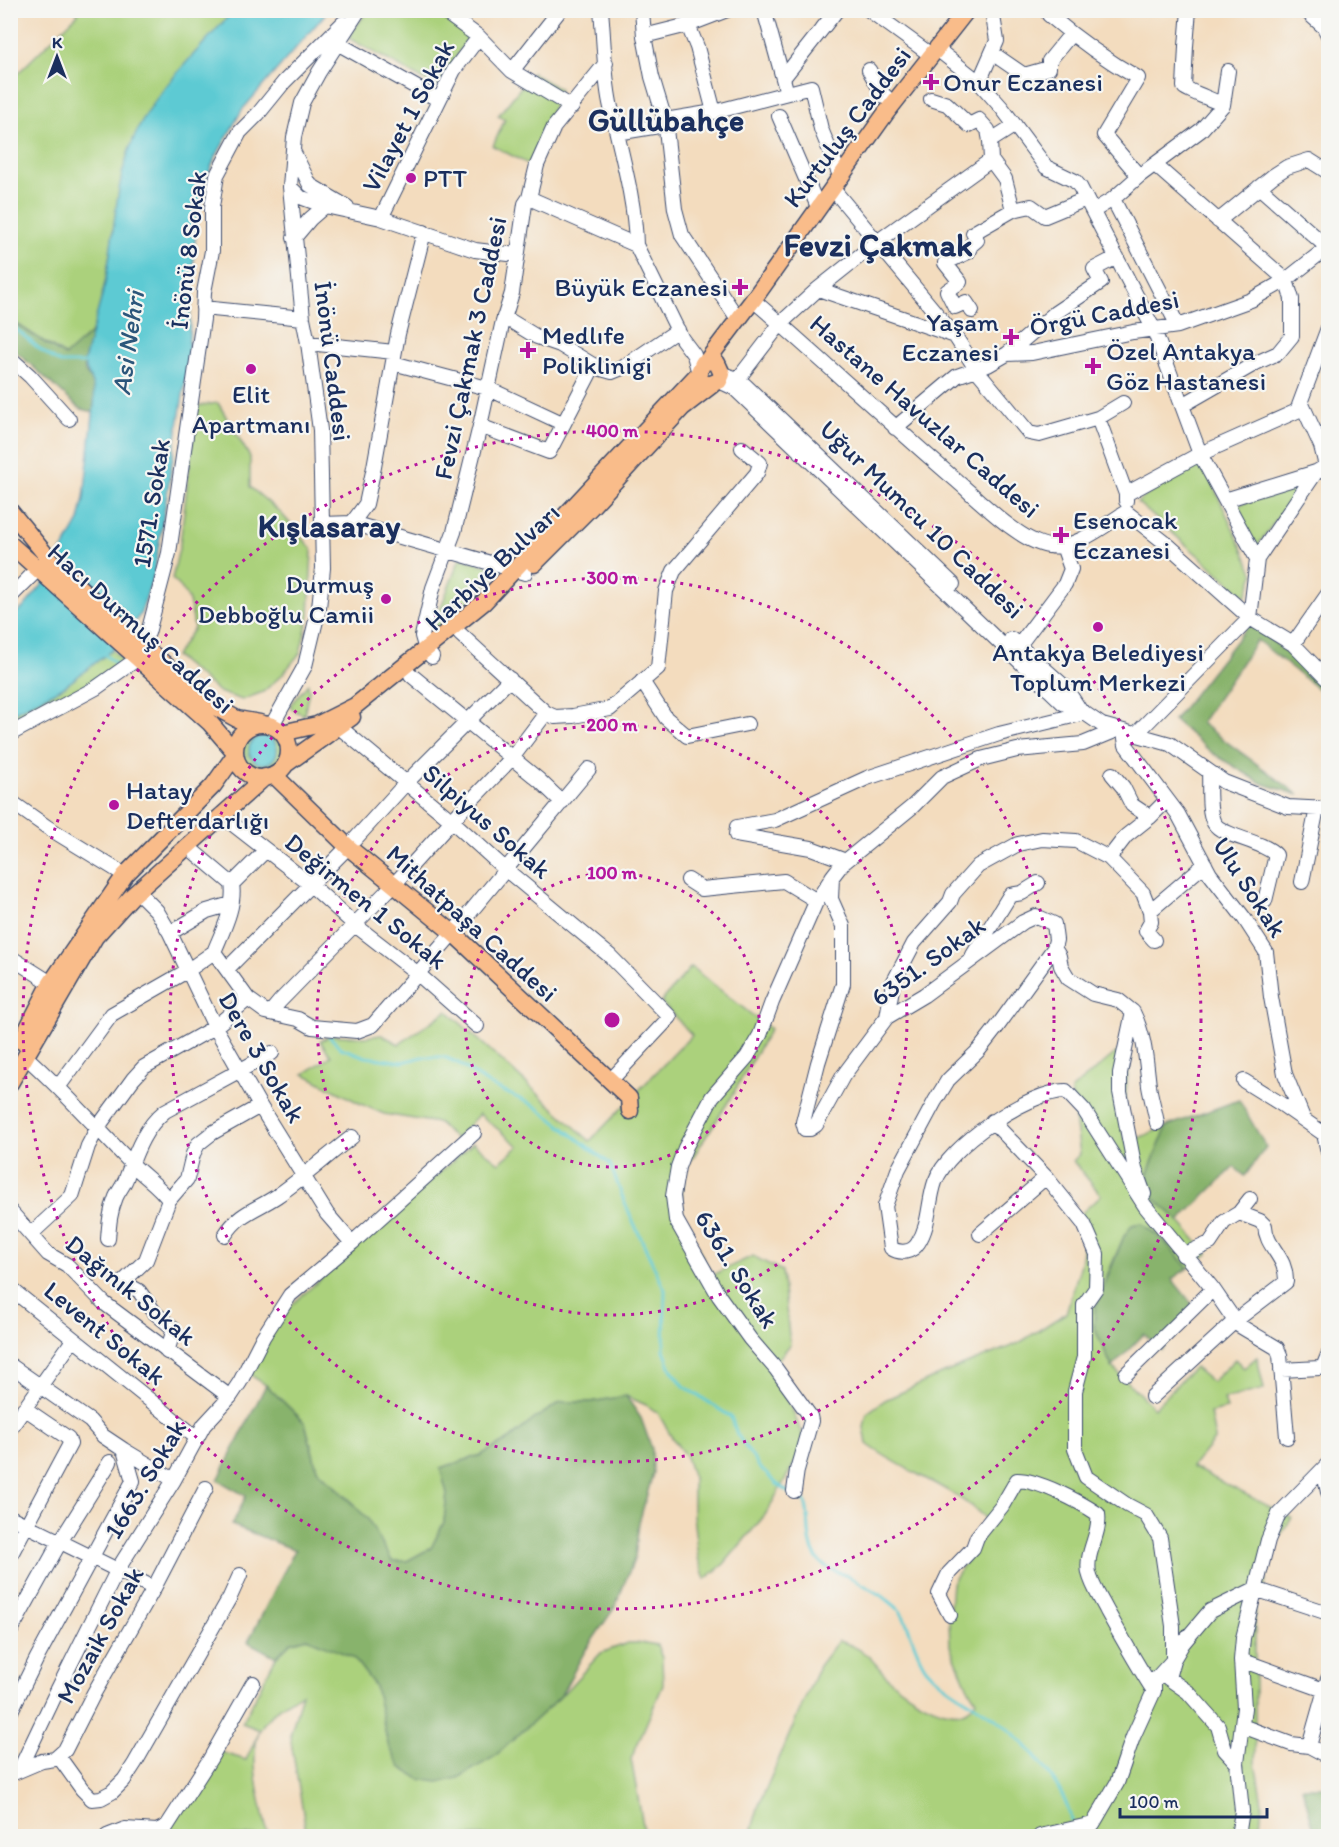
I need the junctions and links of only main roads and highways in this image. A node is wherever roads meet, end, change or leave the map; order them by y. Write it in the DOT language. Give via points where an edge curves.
graph roads {
  1 [pos="967,10"];
  2 [pos="701,369"];
  3 [pos="725,381"];
  4 [pos="10,511"];
  5 [pos="10,544"];
  6 [pos="44,564"];
  7 [pos="520,572"];
  8 [pos="136,652"];
  9 [pos="429,654"];
  10 [pos="271,727"];
  11 [pos="235,754"];
  12 [pos="286,764"];
  13 [pos="269,776"];
  14 [pos="18,1060"];
  15 [pos="10,1083"];
  16 [pos="630,1111"];
  1 -- 2 [label="main road, Kurtuluş Caddesi" via="893,104"];
  2 -- 3 [label="main road, Uğur Mumcu 10 Caddesi" via="704,384"];
  2 -- 7 [label="main road, Harbiye Bulvarı"];
  3 -- 7 [label="main road, Harbiye Bulvarı" via="682,408 591,507"];
  4 -- 6 [label="main road, Hacı Durmuş Caddesi"];
  5 -- 6 [label="main road, Hacı Durmuş Caddesi"];
  6 -- 8 [label="main road, Hacı Durmuş Caddesi"];
  7 -- 9 [label="main road, Harbiye Bulvarı"];
  7 -- 9 [label="main road, Harbiye Bulvarı" via="492,607"];
  8 -- 10 [label="main road, Hacı Durmuş Caddesi" via="217,708"];
  8 -- 11 [label="main road, Hacı Durmuş Caddesi" via="210,723"];
  9 -- 10 [label="main road, Harbiye Bulvarı" via="355,706 317,725"];
  9 -- 12 [label="main road, Harbiye Bulvarı" via="411,675"];
  10 -- 11 [label="main road, Harbiye Bulvarı" via="251,725 243,730 237,737"];
  10 -- 12 [label="main road" via="288,748"];
  11 -- 13 [label="main road" via="249,774"];
  11 -- 14 [label="main road, Harbiye Bulvarı" via="213,786 125,875 51,983"];
  12 -- 13 [label="main road, Harbiye Bulvarı"];
  13 -- 14 [label="main road, Harbiye Bulvarı" via="137,891 95,937"];
  13 -- 16 [label="main road, Mithatpaşa Caddesi" via="453,933 628,1098"];
  14 -- 15 [label="main road, Harbiye Bulvarı"];
}
